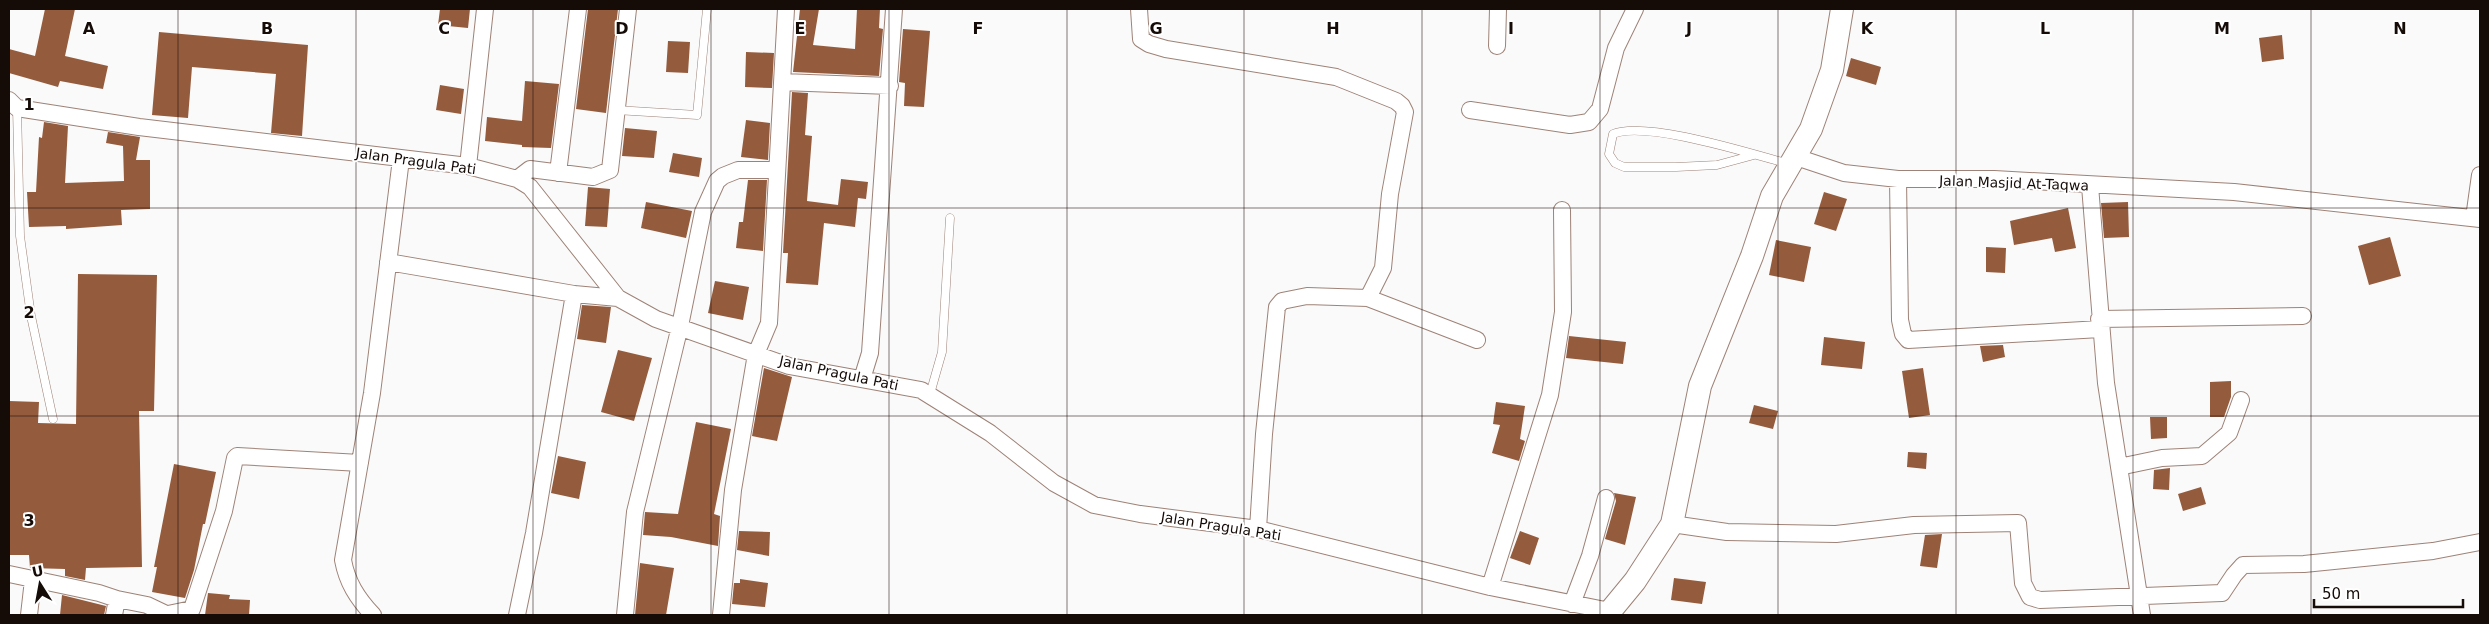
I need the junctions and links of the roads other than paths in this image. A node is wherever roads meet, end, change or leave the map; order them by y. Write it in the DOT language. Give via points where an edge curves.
graph roads {
  1 [pos="486,9"];
  2 [pos="578,9"];
  3 [pos="628,9"];
  4 [pos="707,9"];
  5 [pos="786,9"];
  6 [pos="894,9"];
  7 [pos="1139,9"];
  8 [pos="1498,9"];
  9 [pos="1635,9"];
  10 [pos="1842,9"];
  11 [pos="1498,46"];
  12 [pos="782,82"];
  13 [pos="890,86"];
  14 [pos="13,104"];
  15 [pos="616,110"];
  16 [pos="1470,110"];
  17 [pos="1754,155"];
  18 [pos="401,159"];
  19 [pos="1793,161"];
  20 [pos="468,166"];
  21 [pos="776,170"];
  22 [pos="558,173"];
  23 [pos="2480,175"];
  24 [pos="517,179"];
  25 [pos="1898,179"];
  26 [pos="2090,186"];
  27 [pos="1562,210"];
  28 [pos="950,218"];
  29 [pos="2477,218"];
  30 [pos="388,262"];
  31 [pos="574,294"];
  32 [pos="618,298"];
  33 [pos="1368,298"];
  34 [pos="2303,316"];
  35 [pos="2099,324"];
  36 [pos="680,326"];
  37 [pos="1477,340"];
  38 [pos="756,354"];
  39 [pos="862,379"];
  40 [pos="930,394"];
  41 [pos="2241,400"];
  42 [pos="54,419"];
  43 [pos="360,463"];
  44 [pos="2119,467"];
  45 [pos="1606,498"];
  46 [pos="1672,524"];
  47 [pos="1258,530"];
  48 [pos="2480,542"];
  49 [pos="9,574"];
  50 [pos="33,580"];
  51 [pos="1490,587"];
  52 [pos="2140,597"];
  53 [pos="1572,604"];
  54 [pos="116,607"];
  55 [pos="1608,613"];
  56 [pos="168,614"];
  57 [pos="29,615"];
  58 [pos="373,615"];
  59 [pos="516,615"];
  60 [pos="625,615"];
  61 [pos="721,615"];
  62 [pos="2142,615"];
  1 -- 20 [label="street"];
  2 -- 22 [label="street"];
  3 -- 15 [label="street"];
  4 -- 15 [label="lane" via="697,115"];
  5 -- 12 [label="street"];
  6 -- 13 [label="street"];
  7 -- 33 [label="street" via="1140,39 1149,44 1336,77 1396,100 1402,106 1405,117 1390,194 1383,268"];
  8 -- 11 [label="street"];
  9 -- 16 [label="street" via="1616,48 1600,109 1589,122 1570,124"];
  10 -- 19 [label="street" via="1832,70 1811,129"];
  12 -- 13 [label="street"];
  12 -- 21 [label="street"];
  13 -- 39 [label="street" via="870,353"];
  14 -- 18 [label="street, Jalan Pragula Pati" via="139,127"];
  14 -- 42 [label="lane" via="20,236 31,316"];
  15 -- 22 [label="street" via="610,170 593,177"];
  17 -- 17 [label="lane" via="1717,165 1624,167 1615,163 1609,154 1613,134 1626,130 1668,134"];
  17 -- 19 [label="lane"];
  18 -- 20 [label="street, Jalan Pragula Pati"];
  18 -- 30 [label="street"];
  19 -- 25 [label="street, Jalan Masjid At-Taqwa" via="1844,173"];
  19 -- 46 [label="street" via="1777,185 1765,214 1752,256 1700,386"];
  20 -- 24 [label="street, Jalan Pragula Pati"];
  21 -- 36 [label="street" via="738,170 717,181 702,212"];
  21 -- 38 [label="street" via="769,323"];
  22 -- 24 [label="street" via="530,169"];
  23 -- 29 [label="street"];
  24 -- 32 [label="street, Jalan Pragula Pati" via="530,187"];
  25 -- 26 [label="street, Jalan Masjid At-Taqwa" via="1994,179"];
  25 -- 35 [label="street" via="1900,320 1908,340"];
  26 -- 29 [label="street, Jalan Masjid At-Taqwa" via="2284,196"];
  26 -- 35 [label="street"];
  27 -- 51 [label="street" via="1563,312 1550,395"];
  28 -- 40 [label="lane" via="942,352"];
  30 -- 31 [label="street"];
  30 -- 43 [label="street"];
  31 -- 32 [label="street"];
  31 -- 59 [label="street" via="534,533"];
  32 -- 36 [label="street, Jalan Pragula Pati" via="656,319"];
  33 -- 37 [label="street"];
  33 -- 47 [label="street" via="1307,296 1282,301 1278,307 1264,434"];
  34 -- 35 [label="street"];
  35 -- 44 [label="street"];
  36 -- 38 [label="street, Jalan Pragula Pati"];
  36 -- 60 [label="street" via="635,512"];
  38 -- 39 [label="street, Jalan Pragula Pati" via="789,366"];
  38 -- 61 [label="street" via="733,490"];
  39 -- 40 [label="street, Jalan Pragula Pati"];
  40 -- 47 [label="street, Jalan Pragula Pati" via="990,433 1054,483 1094,505"];
  41 -- 44 [label="street" via="2229,433 2202,456 2162,458"];
  43 -- 56 [label="street" via="237,456 224,511 192,609"];
  43 -- 58 [label="street" via="342,560 351,588"];
  44 -- 52 [label="street"];
  45 -- 53 [label="street"];
  46 -- 52 [label="street" via="1727,532 1836,534 1914,525 2018,523 2023,583 2030,597 2040,600"];
  46 -- 55 [label="street" via="1635,581"];
  47 -- 51 [label="street, Jalan Pragula Pati"];
  48 -- 52 [label="street" via="2433,552 2304,564 2251,564 2239,569 2222,594"];
  49 -- 50 [label="street"];
  50 -- 54 [label="street" via="99,592"];
  50 -- 57 [label="street"];
  51 -- 53 [label="street, Jalan Pragula Pati"];
  52 -- 62 [label="street"];
  53 -- 55 [label="street, Jalan Pragula Pati"];
  54 -- 56 [label="street" via="147,605"];
}
